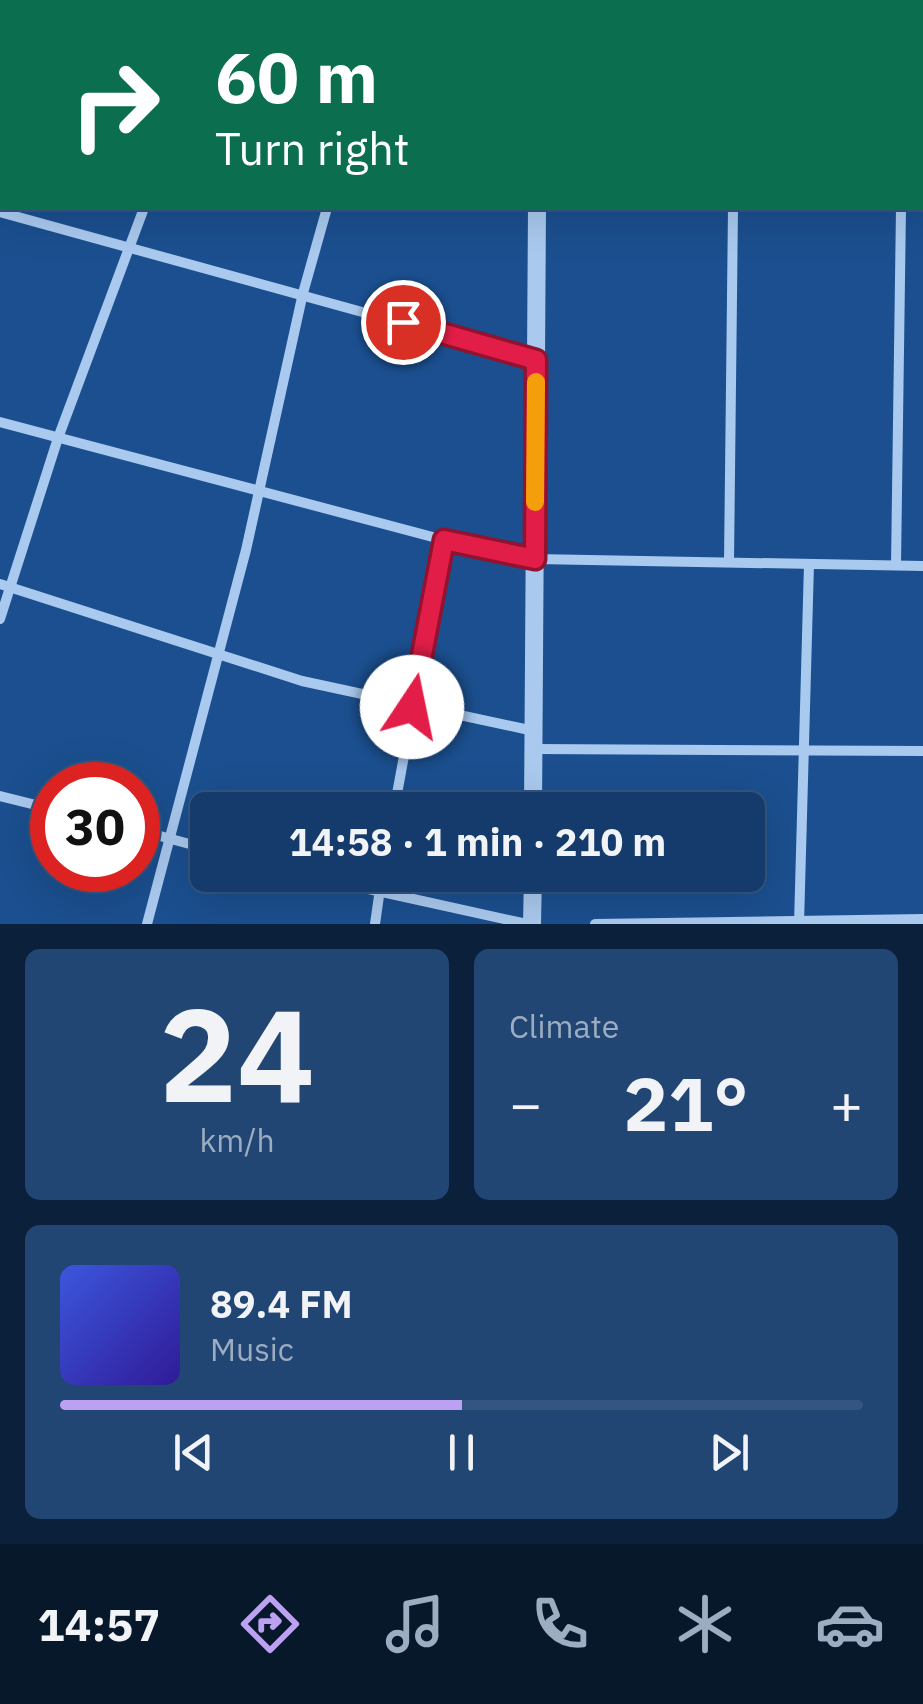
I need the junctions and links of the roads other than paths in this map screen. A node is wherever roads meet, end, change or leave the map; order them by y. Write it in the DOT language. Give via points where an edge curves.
graph roads {
  1 [pos="143,210"];
  2 [pos="326,210"];
  3 [pos="538,210"];
  4 [pos="733,210"];
  5 [pos="901,210"];
  6 [pos="0,212"];
  7 [pos="130,245"];
  8 [pos="303,293"];
  9 [pos="536,360"];
  10 [pos="0,422"];
  11 [pos="58,438"];
  12 [pos="259,491"];
  13 [pos="444,540"];
  14 [pos="535,559"];
  15 [pos="729,562"];
  16 [pos="809,564"];
  17 [pos="896,566"];
  18 [pos="923,566"];
  19 [pos="5,586"];
  20 [pos="0,619"];
  21 [pos="217,657"];
  22 [pos="412,707"];
  23 [pos="534,740"];
  24 [pos="802,750"];
  25 [pos="923,751"];
  26 [pos="397,792"];
  27 [pos="533,792"];
  28 [pos="0,796"];
  29 [pos="30,803"];
  30 [pos="160,836"];
  31 [pos="169,838"];
  32 [pos="190,843"];
  33 [pos="371,892"];
  34 [pos="532,892"];
  35 [pos="379,894"];
  36 [pos="923,919"];
  37 [pos="798,922"];
  38 [pos="147,924"];
  39 [pos="375,924"];
  40 [pos="529,924"];
  41 [pos="595,924"];
  1 -- 7 [label="street"];
  2 -- 8 [label="street"];
  3 -- 9 [label="street"];
  4 -- 15 [label="street"];
  5 -- 17 [label="street"];
  6 -- 7 [label="street"];
  7 -- 8 [label="street"];
  7 -- 11 [label="street"];
  8 -- 9 [label="street"];
  8 -- 12 [label="street"];
  9 -- 14 [label="street"];
  10 -- 11 [label="street"];
  11 -- 12 [label="street"];
  11 -- 19 [label="street"];
  12 -- 13 [label="street"];
  12 -- 21 [label="street"];
  13 -- 14 [label="street"];
  13 -- 22 [label="street"];
  14 -- 15 [label="street"];
  14 -- 23 [label="street"];
  15 -- 16 [label="street"];
  16 -- 17 [label="street"];
  16 -- 24 [label="street"];
  17 -- 18 [label="street"];
  19 -- 20 [label="street"];
  19 -- 21 [label="street"];
  21 -- 22 [label="street"];
  21 -- 31 [label="street"];
  22 -- 23 [label="street"];
  22 -- 26 [label="street"];
  23 -- 24 [label="street"];
  23 -- 27 [label="street"];
  24 -- 25 [label="street"];
  24 -- 37 [label="street"];
  28 -- 29 [label="street"];
  30 -- 31 [label="street"];
  31 -- 32 [label="street"];
  31 -- 38 [label="street"];
  33 -- 35 [label="street"];
  34 -- 40 [label="street"];
  35 -- 39 [label="street"];
  35 -- 40 [label="street"];
  36 -- 37 [label="street"];
  37 -- 41 [label="street"];
}
